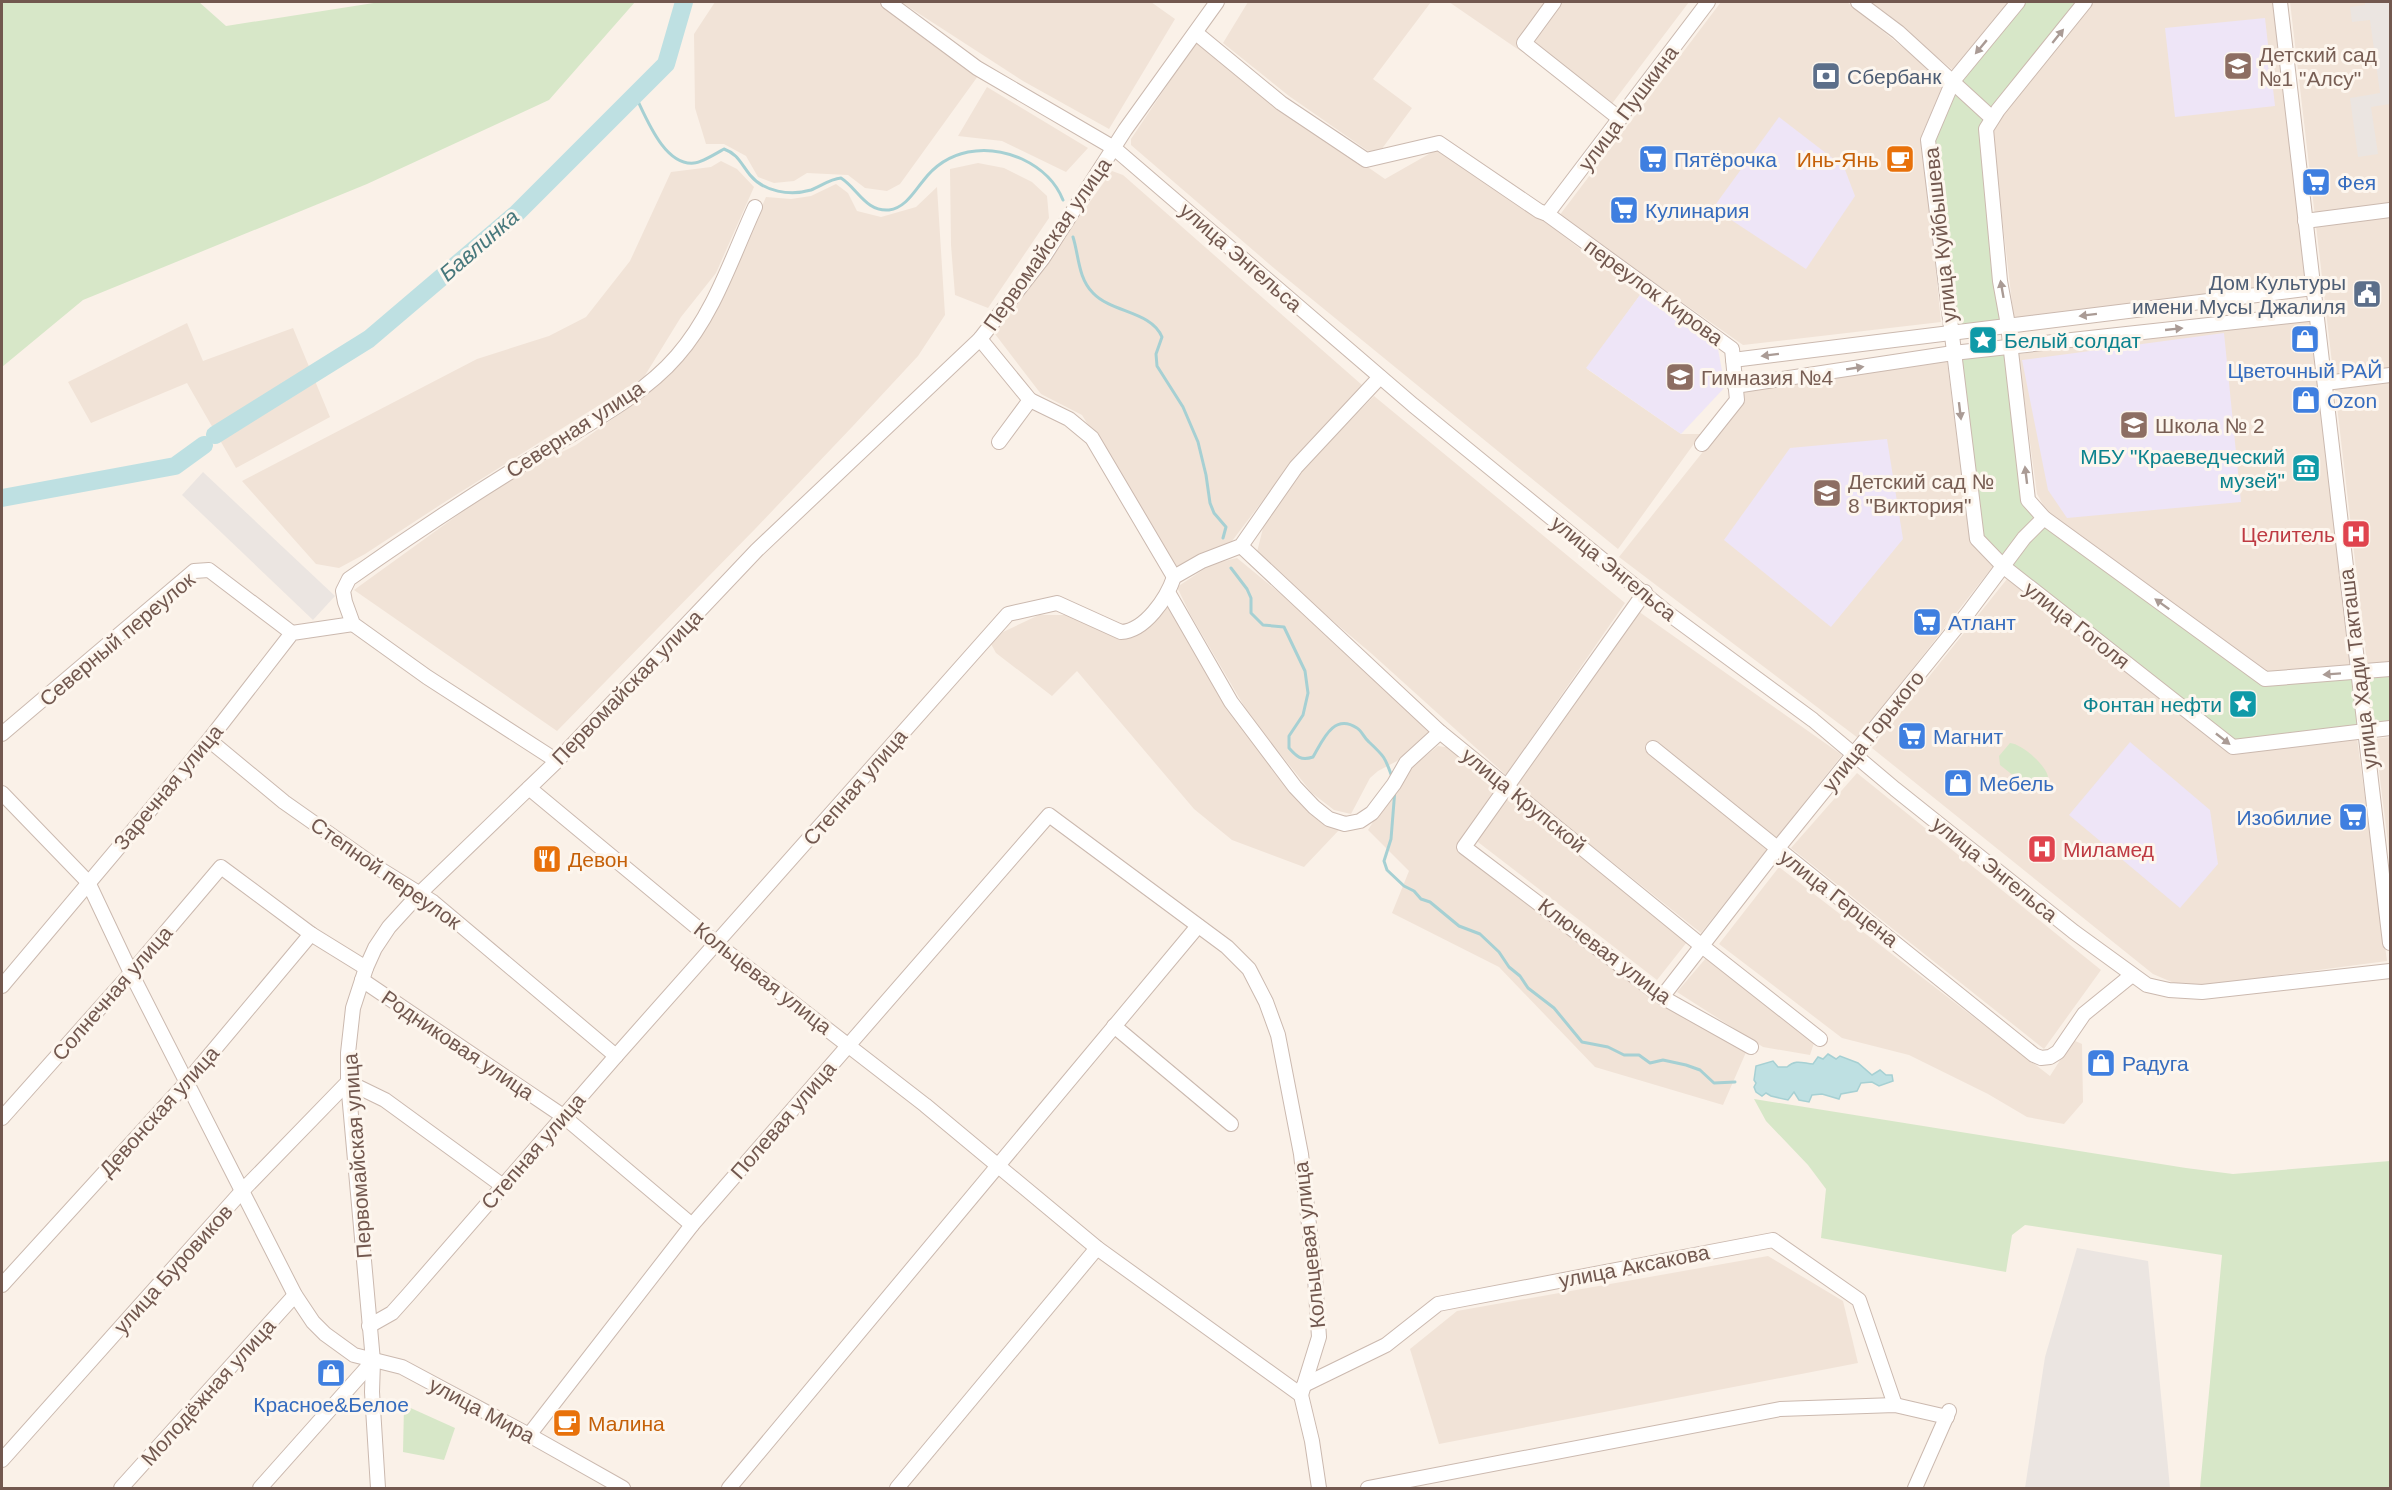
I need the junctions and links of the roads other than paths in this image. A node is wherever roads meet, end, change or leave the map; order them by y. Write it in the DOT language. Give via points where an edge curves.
graph roads {
  1 [pos="888,2"];
  2 [pos="1217,2"];
  3 [pos="1554,2"];
  4 [pos="1708,2"];
  5 [pos="1858,2"];
  6 [pos="2018,2"];
  7 [pos="2085,2"];
  8 [pos="2280,2"];
  9 [pos="1196,33"];
  10 [pos="1953,81"];
  11 [pos="1992,118"];
  12 [pos="1620,119"];
  13 [pos="1114,148"];
  14 [pos="755,207"];
  15 [pos="2391,210"];
  16 [pos="1547,214"];
  17 [pos="2305,221"];
  18 [pos="2313,288"];
  19 [pos="2316,313"];
  20 [pos="2008,325"];
  21 [pos="1950,332"];
  22 [pos="980,339"];
  23 [pos="2011,347"];
  24 [pos="1953,353"];
  25 [pos="1733,360"];
  26 [pos="2391,375"];
  27 [pos="1380,377"];
  28 [pos="2325,383"];
  29 [pos="1735,386"];
  30 [pos="1030,400"];
  31 [pos="999,442"];
  32 [pos="1702,444"];
  33 [pos="2044,518"];
  34 [pos="1241,546"];
  35 [pos="2004,567"];
  36 [pos="1174,577"];
  37 [pos="1645,592"];
  38 [pos="1169,594"];
  39 [pos="353,624"];
  40 [pos="292,633"];
  41 [pos="2391,669"];
  42 [pos="2359,673"];
  43 [pos="2391,728"];
  44 [pos="2365,731"];
  45 [pos="1440,732"];
  46 [pos="2,734"];
  47 [pos="209,740"];
  48 [pos="1653,748"];
  49 [pos="1854,755"];
  50 [pos="557,761"];
  51 [pos="1507,786"];
  52 [pos="529,788"];
  53 [pos="2,793"];
  54 [pos="1049,815"];
  55 [pos="1777,849"];
  56 [pos="221,867"];
  57 [pos="88,882"];
  58 [pos="420,893"];
  59 [pos="1197,926"];
  60 [pos="311,934"];
  61 [pos="2391,943"];
  62 [pos="717,944"];
  63 [pos="1702,945"];
  64 [pos="2391,971"];
  65 [pos="131,973"];
  66 [pos="364,974"];
  67 [pos="2132,975"];
  68 [pos="2,986"];
  69 [pos="1662,997"];
  70 [pos="1114,1026"];
  71 [pos="1820,1039"];
  72 [pos="848,1045"];
  73 [pos="1751,1047"];
  74 [pos="616,1056"];
  75 [pos="187,1082"];
  76 [pos="348,1082"];
  77 [pos="562,1116"];
  78 [pos="2,1118"];
  79 [pos="1231,1124"];
  80 [pos="997,1167"];
  81 [pos="503,1186"];
  82 [pos="243,1190"];
  83 [pos="692,1225"];
  84 [pos="1097,1248"];
  85 [pos="2,1285"];
  86 [pos="295,1295"];
  87 [pos="369,1326"];
  88 [pos="373,1361"];
  89 [pos="1302,1390"];
  90 [pos="1895,1405"];
  91 [pos="529,1435"];
  92 [pos="2,1460"];
  93 [pos="121,1488"];
  94 [pos="260,1488"];
  95 [pos="378,1488"];
  96 [pos="623,1488"];
  97 [pos="729,1488"];
  98 [pos="897,1488"];
  99 [pos="1319,1488"];
  100 [pos="1368,1488"];
  101 [pos="1915,1488"];
  1 -- 13 [label="street, улица Энгельса" via="977,68"];
  2 -- 9 [label="street, Первомайская улица"];
  3 -- 12 [label="street" via="1524,43"];
  4 -- 12 [label="street, улица Пушкина"];
  5 -- 10 [label="street"];
  6 -- 10 [label="street, улица Куйбышева, one-way"];
  11 -- 7 [label="street, one-way"];
  8 -- 17 [label="street, улица Хади Такташа"];
  9 -- 13 [label="street, Первомайская улица"];
  9 -- 16 [label="street, переулок Кирова" via="1281,103 1366,160 1439,143"];
  10 -- 11 [label="street"];
  10 -- 21 [label="street, улица Куйбышева" via="1928,140"];
  20 -- 11 [label="street, one-way" via="1985,140"];
  12 -- 16 [label="street, улица Пушкина"];
  13 -- 22 [label="street, Первомайская улица" via="1021,289"];
  13 -- 27 [label="street, улица Энгельса"];
  14 -- 39 [label="street, Северная улица" via="709,308 676,357 623,401 441,514 349,579 343,591"];
  15 -- 17 [label="street"];
  16 -- 25 [label="street, переулок Кирова" via="1732,349"];
  17 -- 18 [label="street, улица Хади Такташа"];
  18 -- 19 [label="street, улица Хади Такташа"];
  18 -- 20 [label="street, one-way"];
  23 -- 19 [label="street, one-way"];
  19 -- 28 [label="street, улица Хади Такташа"];
  20 -- 21 [label="street"];
  20 -- 23 [label="street"];
  21 -- 24 [label="street, улица Куйбышева"];
  21 -- 25 [label="street, one-way"];
  22 -- 30 [label="street"];
  22 -- 50 [label="street, Первомайская улица" via="757,550"];
  23 -- 24 [label="street"];
  33 -- 23 [label="street, one-way" via="2028,500"];
  29 -- 24 [label="street, one-way"];
  24 -- 35 [label="street, улица Гоголя, one-way" via="1977,539"];
  25 -- 29 [label="street, переулок Кирова"];
  26 -- 28 [label="street"];
  27 -- 34 [label="street" via="1296,467"];
  27 -- 37 [label="street, улица Энгельса"];
  28 -- 42 [label="street, улица Хади Такташа"];
  29 -- 32 [label="street, переулок Кирова" via="1737,400"];
  30 -- 31 [label="street"];
  30 -- 36 [label="street" via="1069,419 1092,438"];
  33 -- 35 [label="street, улица Горького"];
  42 -- 33 [label="street, one-way" via="2265,679"];
  34 -- 36 [label="street"];
  34 -- 45 [label="street, улица Крупской"];
  35 -- 44 [label="street, улица Гоголя, one-way" via="2233,747"];
  35 -- 49 [label="street, улица Горького"];
  36 -- 38 [label="street, Степная улица"];
  37 -- 49 [label="street, улица Энгельса"];
  37 -- 51 [label="street"];
  38 -- 45 [label="street" via="1232,702 1295,787 1329,819 1345,824 1360,821 1371,813 1406,763"];
  38 -- 62 [label="street, Степная улица" via="1131,632 1121,632 1057,603 1008,614"];
  39 -- 40 [label="street"];
  39 -- 50 [label="street"];
  40 -- 46 [label="street, Северный переулок" via="209,570 194,571"];
  40 -- 47 [label="street, Заречная улица"];
  41 -- 42 [label="street"];
  42 -- 44 [label="street, улица Хади Такташа"];
  43 -- 44 [label="street, улица Гоголя"];
  44 -- 61 [label="street, улица Хади Такташа"];
  45 -- 51 [label="street, улица Крупской"];
  47 -- 57 [label="street, Заречная улица"];
  47 -- 58 [label="street, Степной переулок" via="284,802"];
  48 -- 55 [label="street, улица Герцена"];
  49 -- 55 [label="street, улица Горького"];
  49 -- 67 [label="street, улица Энгельса"];
  50 -- 52 [label="street, Первомайская улица"];
  51 -- 63 [label="street, улица Крупской"];
  51 -- 69 [label="street, Ключевая улица" via="1464,847"];
  52 -- 58 [label="street, Первомайская улица"];
  52 -- 62 [label="street, Кольцевая улица"];
  53 -- 57 [label="street, улица Мира"];
  54 -- 59 [label="street, Кольцевая улица"];
  54 -- 72 [label="street, Полевая улица"];
  55 -- 63 [label="street, улица Горького"];
  55 -- 67 [label="street, улица Герцена" via="2041,1058 2058,1052 2084,1014"];
  56 -- 60 [label="street, Родниковая улица"];
  56 -- 65 [label="street, Солнечная улица"];
  57 -- 65 [label="street, улица Мира"];
  57 -- 68 [label="street, Заречная улица"];
  58 -- 66 [label="street, Первомайская улица" via="389,927"];
  58 -- 74 [label="street, Степной переулок"];
  59 -- 70 [label="street"];
  59 -- 89 [label="street, Кольцевая улица" via="1227,946 1249,969 1278,1035 1300,1154 1319,1337"];
  60 -- 66 [label="street, Родниковая улица"];
  60 -- 75 [label="street, Девонская улица"];
  62 -- 72 [label="street, Кольцевая улица"];
  62 -- 74 [label="street, Степная улица"];
  63 -- 69 [label="street, улица Горького"];
  63 -- 71 [label="street, улица Крупской"];
  64 -- 67 [label="street, улица Энгельса" via="2202,992 2147,985"];
  65 -- 75 [label="street, улица Мира"];
  65 -- 78 [label="street, Солнечная улица"];
  66 -- 76 [label="street, Первомайская улица" via="349,1034"];
  66 -- 77 [label="street, Родниковая улица"];
  69 -- 73 [label="street, Ключевая улица"];
  70 -- 79 [label="street"];
  70 -- 80 [label="street"];
  72 -- 80 [label="street, Кольцевая улица"];
  72 -- 83 [label="street, Полевая улица"];
  74 -- 77 [label="street, Степная улица"];
  75 -- 82 [label="street, улица Мира"];
  75 -- 85 [label="street, Девонская улица"];
  76 -- 81 [label="street" via="385,1100"];
  76 -- 82 [label="street, улица Буровиков"];
  76 -- 87 [label="street, Первомайская улица"];
  77 -- 81 [label="street, Степная улица"];
  77 -- 83 [label="street, Родниковая улица"];
  80 -- 84 [label="street, Кольцевая улица"];
  80 -- 97 [label="street"];
  81 -- 87 [label="street, Степная улица" via="392,1313"];
  82 -- 86 [label="street, улица Мира"];
  82 -- 92 [label="street, улица Буровиков"];
  83 -- 91 [label="street, Полевая улица"];
  84 -- 89 [label="street, Кольцевая улица"];
  84 -- 98 [label="street"];
  86 -- 88 [label="street, улица Мира" via="313,1322 336,1343"];
  86 -- 93 [label="street, Молодёжная улица"];
  87 -- 88 [label="street, Первомайская улица"];
  88 -- 91 [label="street, улица Мира" via="402,1367"];
  88 -- 94 [label="street"];
  88 -- 95 [label="street, Первомайская улица"];
  89 -- 90 [label="street, улица Аксакова" via="1386,1345 1438,1304 1773,1240 1859,1300"];
  89 -- 99 [label="street"];
  90 -- 100 [label="street" via="1780,1409"];
  90 -- 101 [label="street" via="1948,1413"];
  91 -- 96 [label="street, улица Мира"];
}
